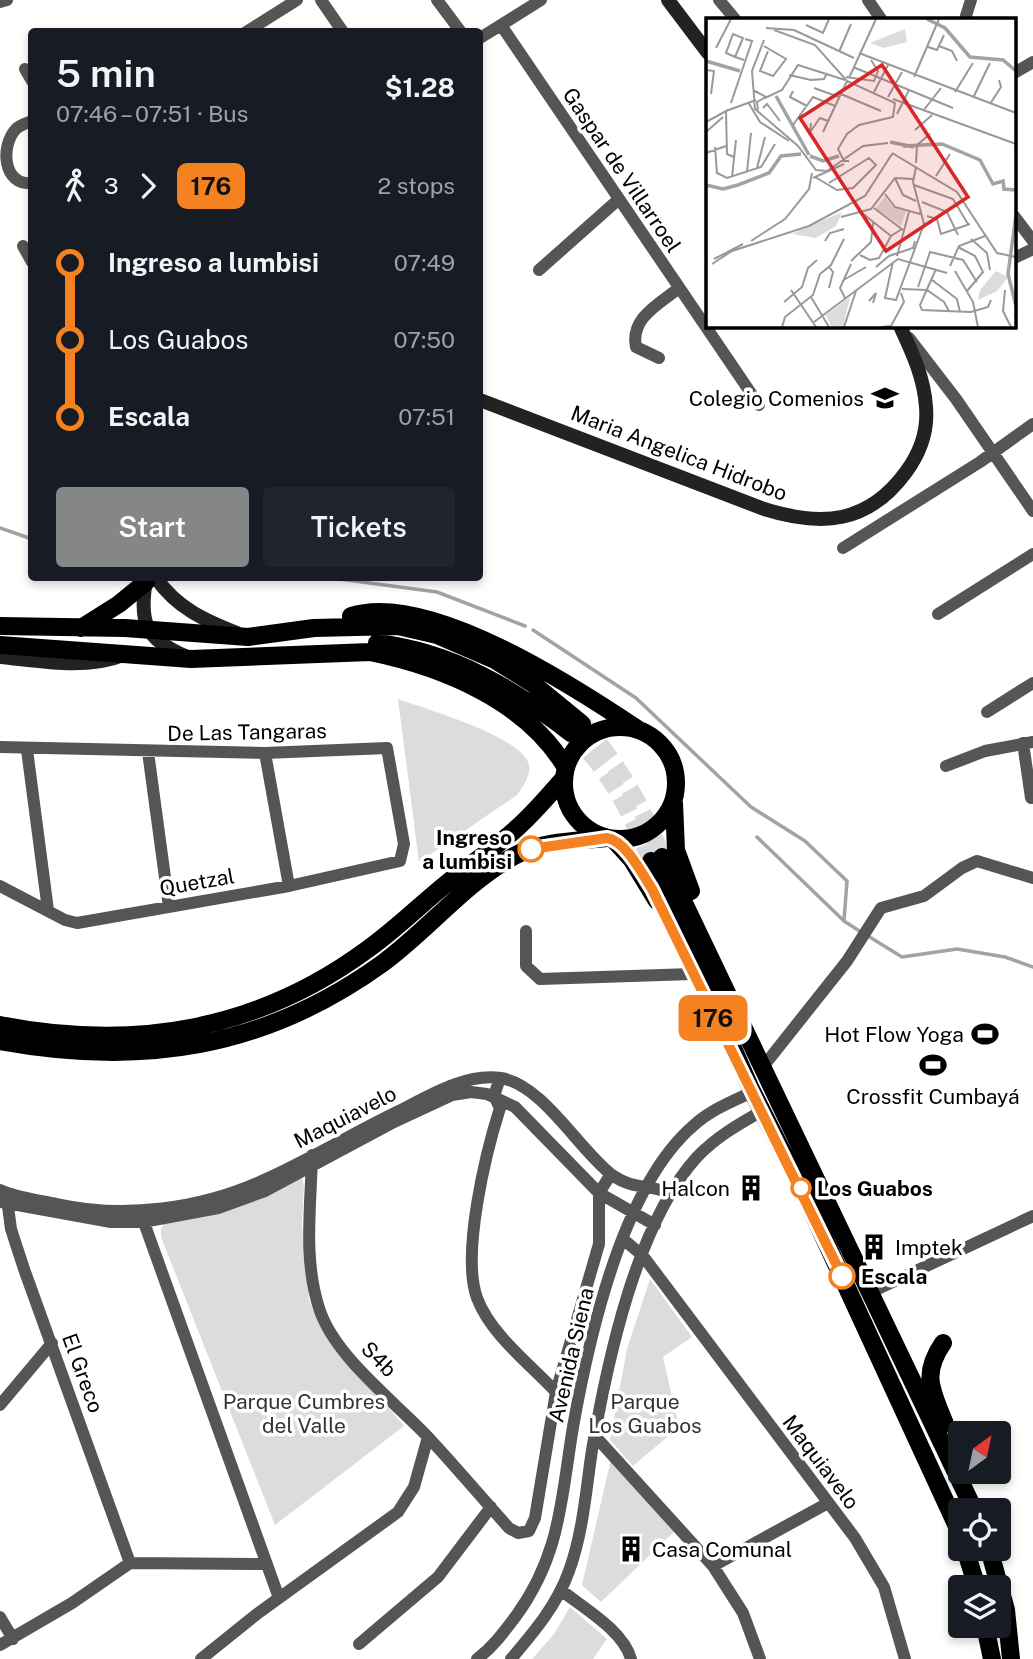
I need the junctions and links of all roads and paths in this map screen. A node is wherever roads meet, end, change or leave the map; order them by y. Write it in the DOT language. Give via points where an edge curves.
graph roads {
  1 [pos="7,0"];
  2 [pos="297,0"];
  3 [pos="321,0"];
  4 [pos="437,0"];
  5 [pos="541,0"];
  6 [pos="668,0"];
  7 [pos="719,0"];
  8 [pos="868,0"];
  9 [pos="971,0"];
  10 [pos="0,2"];
  11 [pos="733,18"];
  12 [pos="880,18"];
  13 [pos="965,18"];
  14 [pos="500,25"];
  15 [pos="252,28"];
  16 [pos="340,28"];
  17 [pos="458,28"];
  18 [pos="483,36"];
  19 [pos="706,50"];
  20 [pos="1033,62"];
  21 [pos="25,69"];
  22 [pos="1016,72"];
  23 [pos="28,74"];
  24 [pos="28,123"];
  25 [pos="28,183"];
  26 [pos="619,199"];
  27 [pos="1016,219"];
  28 [pos="1033,241"];
  29 [pos="23,246"];
  30 [pos="1033,248"];
  31 [pos="28,255"];
  32 [pos="1016,257"];
  33 [pos="539,270"];
  34 [pos="679,288"];
  35 [pos="901,327"];
  36 [pos="659,358"];
  37 [pos="483,401"];
  38 [pos="759,405"];
  39 [pos="1033,424"];
  40 [pos="993,452"];
  41 [pos="1033,511"];
  42 [pos="843,548"];
  43 [pos="1033,554"];
  44 [pos="147,581"];
  45 [pos="149,581"];
  46 [pos="151,581"];
  47 [pos="938,614"];
  48 [pos="0,626"];
  49 [pos="81,628"];
  50 [pos="314,628"];
  51 [pos="146,629"];
  52 [pos="248,637"];
  53 [pos="0,645"];
  54 [pos="129,653"];
  55 [pos="319,653"];
  56 [pos="0,657"];
  57 [pos="191,659"];
  58 [pos="1033,683"];
  59 [pos="987,712"];
  60 [pos="639,730"];
  61 [pos="1028,742"];
  62 [pos="0,747"];
  63 [pos="27,750"];
  64 [pos="148,752"];
  65 [pos="265,753"];
  66 [pos="946,766"];
  67 [pos="565,773"];
  68 [pos="1031,797"];
  69 [pos="674,799"];
  70 [pos="610,838"];
  71 [pos="404,854"];
  72 [pos="1033,878"];
  73 [pos="0,886"];
  74 [pos="289,886"];
  75 [pos="169,907"];
  76 [pos="48,910"];
  77 [pos="526,930"];
  78 [pos="692,974"];
  79 [pos="0,1025"];
  80 [pos="0,1041"];
  81 [pos="766,1063"];
  82 [pos="500,1078"];
  83 [pos="520,1087"];
  84 [pos="751,1090"];
  85 [pos="501,1103"];
  86 [pos="781,1104"];
  87 [pos="762,1111"];
  88 [pos="312,1160"];
  89 [pos="611,1174"];
  90 [pos="646,1189"];
  91 [pos="599,1194"];
  92 [pos="671,1194"];
  93 [pos="4,1198"];
  94 [pos="634,1215"];
  95 [pos="141,1216"];
  96 [pos="1033,1216"];
  97 [pos="655,1225"];
  98 [pos="623,1239"];
  99 [pos="643,1256"];
  100 [pos="869,1293"];
  101 [pos="52,1343"];
  102 [pos="943,1343"];
  103 [pos="556,1392"];
  104 [pos="0,1405"];
  105 [pos="948,1431"];
  106 [pos="595,1436"];
  107 [pos="428,1437"];
  108 [pos="948,1451"];
  109 [pos="828,1503"];
  110 [pos="491,1507"];
  111 [pos="948,1507"];
  112 [pos="992,1561"];
  113 [pos="130,1563"];
  114 [pos="266,1564"];
  115 [pos="713,1566"];
  116 [pos="561,1590"];
  117 [pos="279,1598"];
  118 [pos="0,1617"];
  119 [pos="988,1638"];
  120 [pos="13,1639"];
  121 [pos="359,1644"];
  122 [pos="0,1645"];
  123 [pos="201,1659"];
  124 [pos="477,1659"];
  125 [pos="511,1659"];
  126 [pos="631,1659"];
  127 [pos="760,1659"];
  128 [pos="905,1659"];
  129 [pos="992,1659"];
  130 [pos="1011,1659"];
  1 -- 10 [label="street"];
  2 -- 15 [label="street"];
  3 -- 16 [label="street"];
  4 -- 17 [label="street"];
  5 -- 14 [label="street"];
  6 -- 19 [label="street"];
  7 -- 11 [label="street"];
  8 -- 12 [label="street"];
  9 -- 13 [label="street"];
  14 -- 18 [label="street"];
  14 -- 26 [label="street, Gaspar de Villarroel"];
  20 -- 22 [label="street"];
  21 -- 23 [label="street"];
  24 -- 25 [label="street" via="17,128 6,154 9,175"];
  26 -- 33 [label="street"];
  26 -- 34 [label="street, Gaspar de Villarroel"];
  27 -- 28 [label="street"];
  29 -- 31 [label="street"];
  30 -- 32 [label="street"];
  34 -- 36 [label="street" via="649,311 633,334 636,347"];
  34 -- 38 [label="street, Gaspar de Villarroel"];
  35 -- 37 [label="street, Maria Angelica Hidrobo" via="923,385 927,409 924,437 913,462 878,503 831,520 796,519 764,509"];
  35 -- 40 [label="street"];
  39 -- 40 [label="street"];
  40 -- 41 [label="street"];
  40 -- 42 [label="street"];
  43 -- 47 [label="street"];
  44 -- 49 [label="main road"];
  45 -- 51 [label="street"];
  46 -- 52 [label="street" via="180,606"];
  48 -- 49 [label="main road"];
  49 -- 51 [label="main road"];
  50 -- 52 [label="main road"];
  50 -- 55 [label="main road" via="398,626 437,635 495,660 532,683 577,729 483,674 429,653 375,643"];
  50 -- 60 [label="main road" via="357,614 401,612 440,622 584,695"];
  51 -- 52 [label="main road"];
  51 -- 57 [label="street" via="164,647"];
  53 -- 54 [label="main road"];
  54 -- 56 [label="street" via="100,663"];
  54 -- 57 [label="main road"];
  55 -- 57 [label="main road"];
  55 -- 67 [label="main road" via="370,652 446,674 529,722 554,748"];
  58 -- 59 [label="street"];
  60 -- 67 [label="main road" via="621,727 594,734 573,752"];
  60 -- 69 [label="main road" via="662,746 670,758 675,771"];
  61 -- 66 [label="street"];
  61 -- 68 [label="street"];
  62 -- 63 [label="street, De Las Tangaras"];
  63 -- 64 [label="street, De Las Tangaras"];
  63 -- 76 [label="street"];
  64 -- 65 [label="street, De Las Tangaras"];
  64 -- 75 [label="street"];
  65 -- 71 [label="street, De Las Tangaras" via="387,748"];
  65 -- 74 [label="street"];
  67 -- 70 [label="main road" via="570,809 580,822"];
  67 -- 79 [label="main road" via="517,829 369,949 298,993 227,1022 164,1034 90,1037"];
  69 -- 70 [label="main road" via="658,825 629,839"];
  69 -- 81 [label="main road" via="676,850 683,874 750,1015"];
  70 -- 78 [label="main road" via="652,889"];
  70 -- 80 [label="main road" via="515,855 383,963 316,1004 253,1031 175,1050 128,1053 72,1052"];
  71 -- 74 [label="street, Quetzal" via="400,860"];
  72 -- 81 [label="street" via="977,861 924,896 881,908 847,961"];
  73 -- 76 [label="street, Quetzal"];
  74 -- 75 [label="street, Quetzal"];
  75 -- 76 [label="street, Quetzal" via="77,923"];
  77 -- 78 [label="street" via="526,966 540,979"];
  78 -- 84 [label="main road"];
  81 -- 86 [label="main road"];
  82 -- 83 [label="street"];
  82 -- 85 [label="street"];
  82 -- 88 [label="street, Maquiavelo" via="451,1085"];
  83 -- 85 [label="street"];
  83 -- 89 [label="street"];
  84 -- 86 [label="main road" via="657,859"];
  84 -- 87 [label="main road"];
  84 -- 90 [label="street, Avenida Siena" via="692,1126"];
  85 -- 88 [label="street, Maquiavelo" via="471,1092 452,1095"];
  85 -- 91 [label="street"];
  85 -- 103 [label="street" via="472,1236 471,1271 477,1298 494,1327"];
  86 -- 100 [label="main road"];
  87 -- 92 [label="street, Avenida Siena" via="714,1141"];
  87 -- 111 [label="main road"];
  88 -- 95 [label="street, Maquiavelo" via="218,1197"];
  88 -- 107 [label="street, S4b" via="310,1258 327,1328"];
  89 -- 90 [label="street"];
  89 -- 91 [label="street"];
  90 -- 92 [label="street"];
  90 -- 94 [label="street, Avenida Siena"];
  91 -- 94 [label="street"];
  91 -- 103 [label="street" via="599,1244"];
  92 -- 97 [label="street, Avenida Siena"];
  93 -- 95 [label="street, Maquiavelo"];
  93 -- 101 [label="street, El Greco"];
  94 -- 97 [label="street"];
  94 -- 98 [label="street, Avenida Siena"];
  95 -- 114 [label="street"];
  96 -- 100 [label="street"];
  97 -- 99 [label="street, Avenida Siena"];
  98 -- 99 [label="street, Maquiavelo"];
  98 -- 124 [label="street, Avenida Siena" via="585,1364 548,1561 516,1616 493,1647"];
  99 -- 106 [label="street, Avenida Siena" via="613,1347"];
  99 -- 109 [label="street, Maquiavelo"];
  100 -- 108 [label="main road"];
  101 -- 104 [label="street"];
  101 -- 113 [label="street, El Greco"];
  102 -- 105 [label="main road" via="929,1371"];
  103 -- 110 [label="street, S4b" via="529,1531 514,1531"];
  106 -- 115 [label="street"];
  106 -- 116 [label="street, Avenida Siena" via="577,1544"];
  107 -- 110 [label="street, S4b"];
  107 -- 117 [label="street" via="414,1487 398,1512"];
  109 -- 115 [label="street"];
  109 -- 128 [label="street, Maquiavelo" via="884,1587"];
  110 -- 121 [label="street" via="438,1577"];
  112 -- 130 [label="main road" via="1006,1610"];
  113 -- 114 [label="street"];
  113 -- 120 [label="street"];
  114 -- 117 [label="street"];
  115 -- 127 [label="street" via="743,1613"];
  116 -- 125 [label="street, Avenida Siena" via="540,1625"];
  116 -- 126 [label="street" via="615,1634"];
  117 -- 123 [label="street"];
  118 -- 120 [label="street"];
  119 -- 129 [label="main road"];
  120 -- 122 [label="street"];
}
